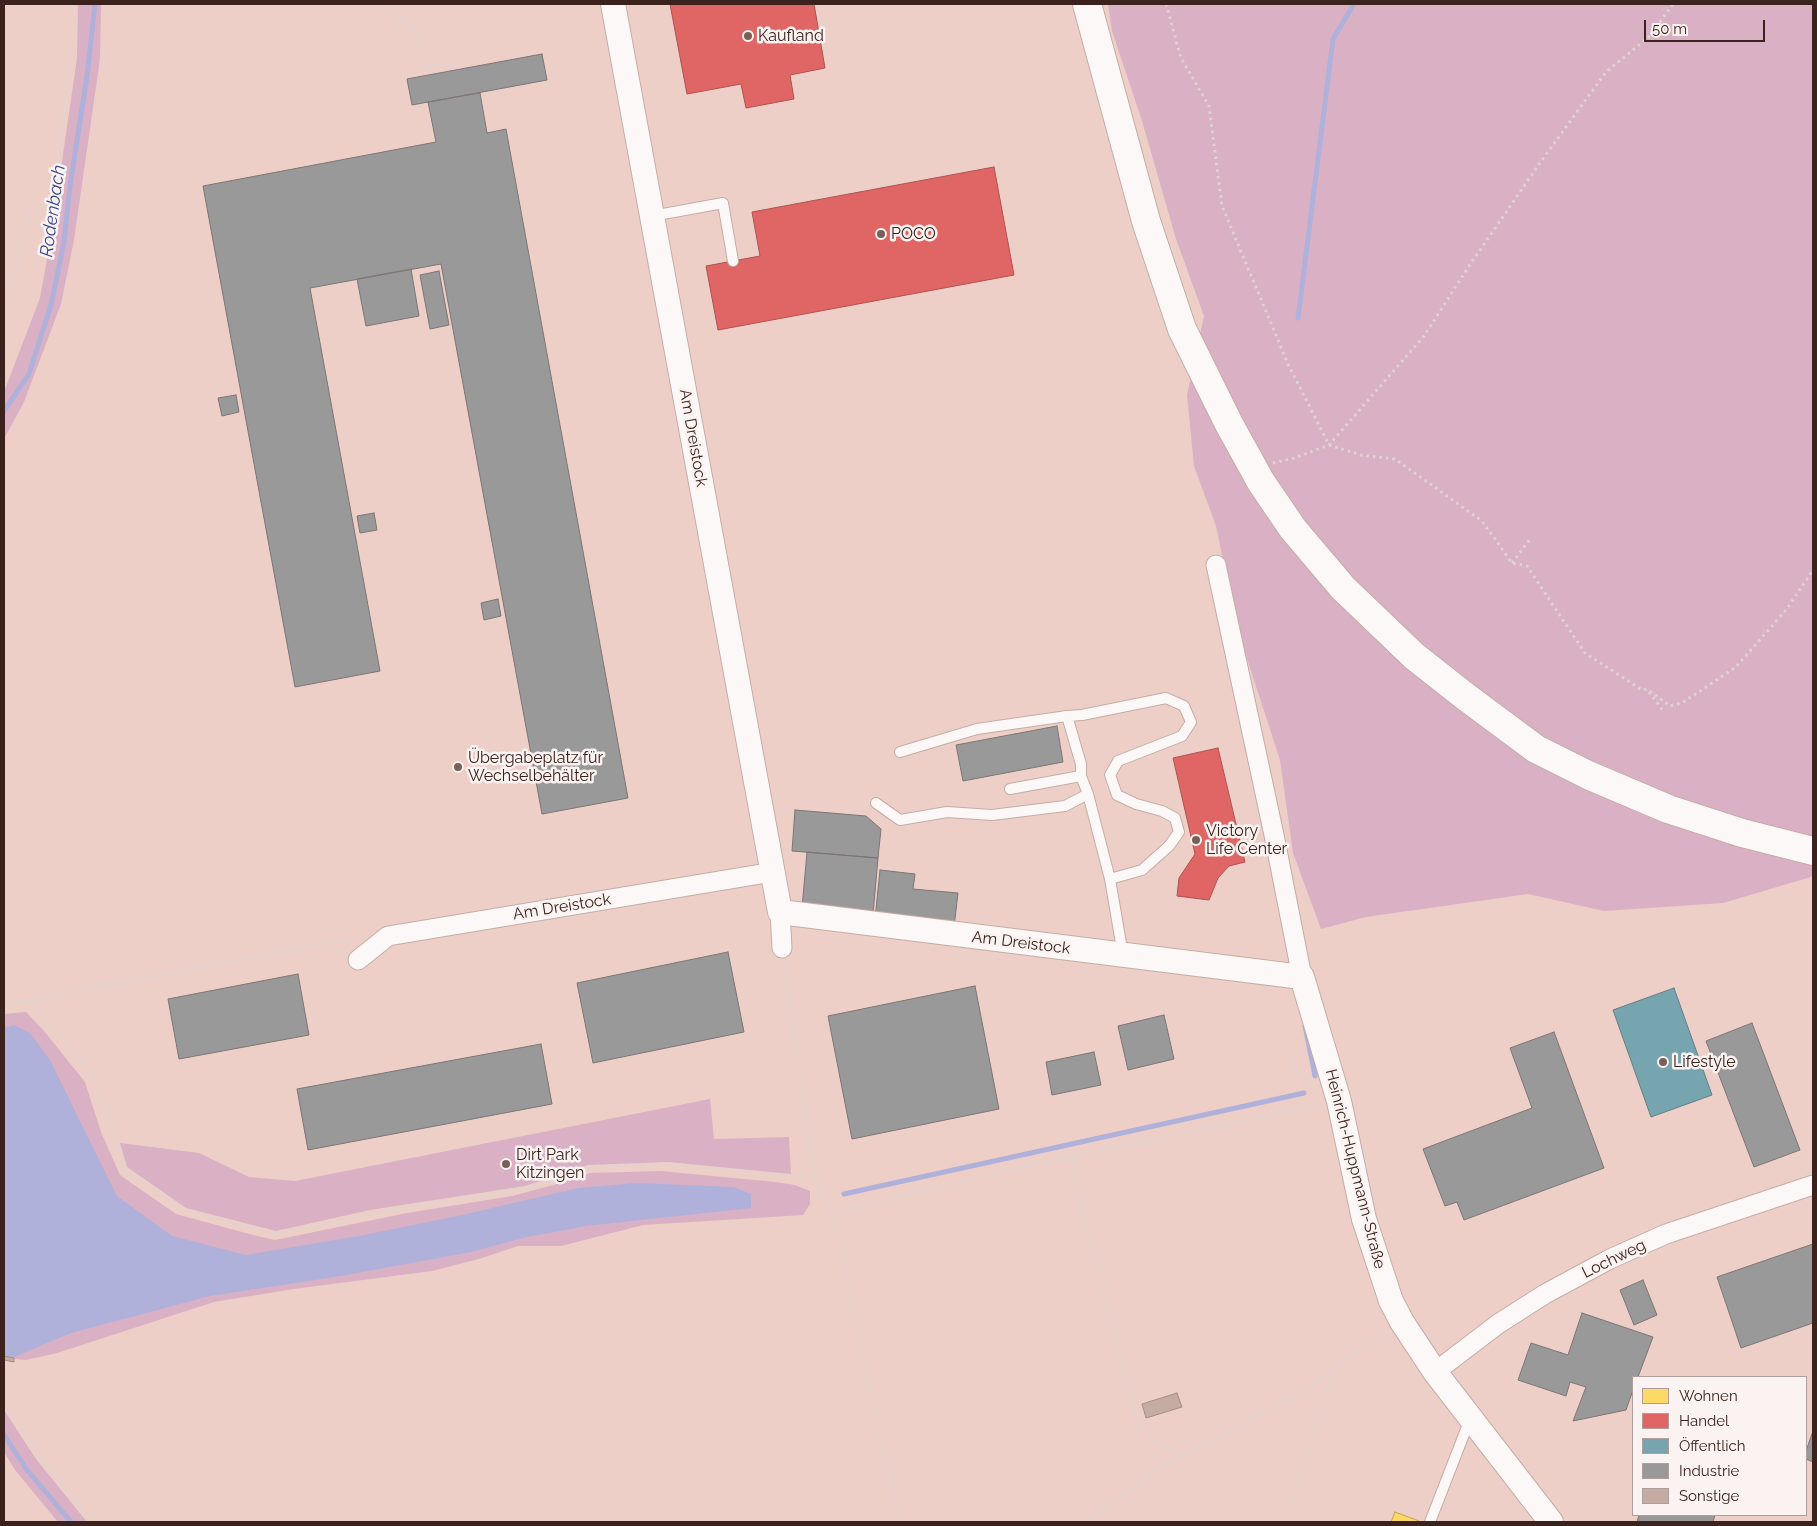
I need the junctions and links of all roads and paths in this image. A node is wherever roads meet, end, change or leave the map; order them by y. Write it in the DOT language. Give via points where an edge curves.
graph roads {
  1 [pos="73,4"];
  2 [pos="393,4"];
  3 [pos="613,4"];
  4 [pos="1088,4"];
  5 [pos="1166,4"];
  6 [pos="1672,4"];
  7 [pos="452,70"];
  8 [pos="652,216"];
  9 [pos="733,261"];
  10 [pos="4,312"];
  11 [pos="1329,445"];
  12 [pos="1253,468"];
  13 [pos="1531,538"];
  14 [pos="1512,563"];
  15 [pos="1216,565"];
  16 [pos="1813,570"];
  17 [pos="1647,689"];
  18 [pos="1664,712"];
  19 [pos="1067,716"];
  20 [pos="900,752"];
  21 [pos="1081,776"];
  22 [pos="1010,789"];
  23 [pos="1088,794"];
  24 [pos="876,803"];
  25 [pos="1813,851"];
  26 [pos="773,872"];
  27 [pos="1110,879"];
  28 [pos="780,912"];
  29 [pos="388,936"];
  30 [pos="782,948"];
  31 [pos="1123,956"];
  32 [pos="358,960"];
  33 [pos="1302,977"];
  34 [pos="19,1002"];
  35 [pos="4,1005"];
  36 [pos="1290,1062"];
  37 [pos="1333,1102"];
  38 [pos="1073,1156"];
  39 [pos="815,1179"];
  40 [pos="1813,1185"];
  41 [pos="834,1212"];
  42 [pos="1402,1322"];
  43 [pos="1334,1368"];
  44 [pos="1435,1372"];
  45 [pos="4,1401"];
  46 [pos="1470,1418"];
  47 [pos="1180,1456"];
  48 [pos="94,1522"];
  49 [pos="900,1522"];
  50 [pos="1083,1522"];
  51 [pos="1282,1522"];
  52 [pos="1430,1522"];
  53 [pos="1551,1522"];
  1 -- 10 [label="path" via="72,56 53,196 47,205 31,209 25,217 11,292"];
  2 -- 7 [label="path" via="400,18 417,30 424,68 451,63"];
  3 -- 8 [label="street, Am Dreistock"];
  4 -- 12 [label="main road" via="1146,221 1182,329"];
  5 -- 11 [label="path" via="1181,58 1209,106 1222,206 1288,364"];
  6 -- 11 [label="path" via="1650,36 1606,72 1542,160 1424,336"];
  8 -- 9 [label="lane" via="723,203"];
  8 -- 26 [label="street, Am Dreistock"];
  11 -- 12 [label="path"];
  11 -- 14 [label="path" via="1361,455 1395,459 1482,521"];
  12 -- 25 [label="main road" via="1293,530 1343,588 1414,656 1536,749 1668,809"];
  13 -- 14 [label="path"];
  14 -- 17 [label="path" via="1527,566 1585,653 1642,690"];
  15 -- 33 [label="street"];
  16 -- 17 [label="path" via="1786,610 1736,666 1682,703 1670,706"];
  17 -- 18 [label="path"];
  19 -- 20 [label="lane" via="977,729"];
  19 -- 21 [label="lane" via="1081,764"];
  19 -- 27 [label="lane" via="1166,698 1184,706 1191,722 1182,736 1118,761 1110,775 1117,794 1175,818 1179,832 1169,846 1142,870"];
  21 -- 22 [label="lane"];
  21 -- 23 [label="lane"];
  23 -- 24 [label="lane" via="1065,806 992,815 947,812 900,820"];
  23 -- 27 [label="lane"];
  26 -- 28 [label="street, Am Dreistock"];
  26 -- 29 [label="street, Am Dreistock"];
  27 -- 31 [label="lane"];
  28 -- 30 [label="street"];
  28 -- 31 [label="street, Am Dreistock"];
  29 -- 32 [label="street, Am Dreistock"];
  29 -- 34 [label="path" via="317,945"];
  30 -- 39 [label="path"];
  31 -- 33 [label="street, Am Dreistock"];
  33 -- 37 [label="street, Heinrich-Huppmann-Straße"];
  34 -- 35 [label="path"];
  34 -- 39 [label="path" via="32,1003 95,1079 126,1170 186,1211 275,1234 370,1214 527,1188 588,1167 669,1164"];
  36 -- 37 [label="path"];
  37 -- 38 [label="path"];
  37 -- 42 [label="street, Heinrich-Huppmann-Straße" via="1364,1219 1391,1301"];
  38 -- 41 [label="path"];
  38 -- 47 [label="path" via="1082,1211 1110,1313 1128,1396 1144,1432"];
  39 -- 41 [label="path"];
  40 -- 44 [label="street, Lochweg" via="1666,1234 1610,1259 1498,1324"];
  41 -- 49 [label="path"];
  42 -- 43 [label="path"];
  42 -- 44 [label="street, Heinrich-Huppmann-Straße"];
  43 -- 47 [label="path" via="1314,1384"];
  43 -- 51 [label="path" via="1323,1410"];
  44 -- 46 [label="street, Heinrich-Huppmann-Straße"];
  45 -- 48 [label="path" via="40,1457"];
  46 -- 52 [label="lane"];
  46 -- 53 [label="street, Heinrich-Huppmann-Straße"];
  47 -- 50 [label="path"];
}
